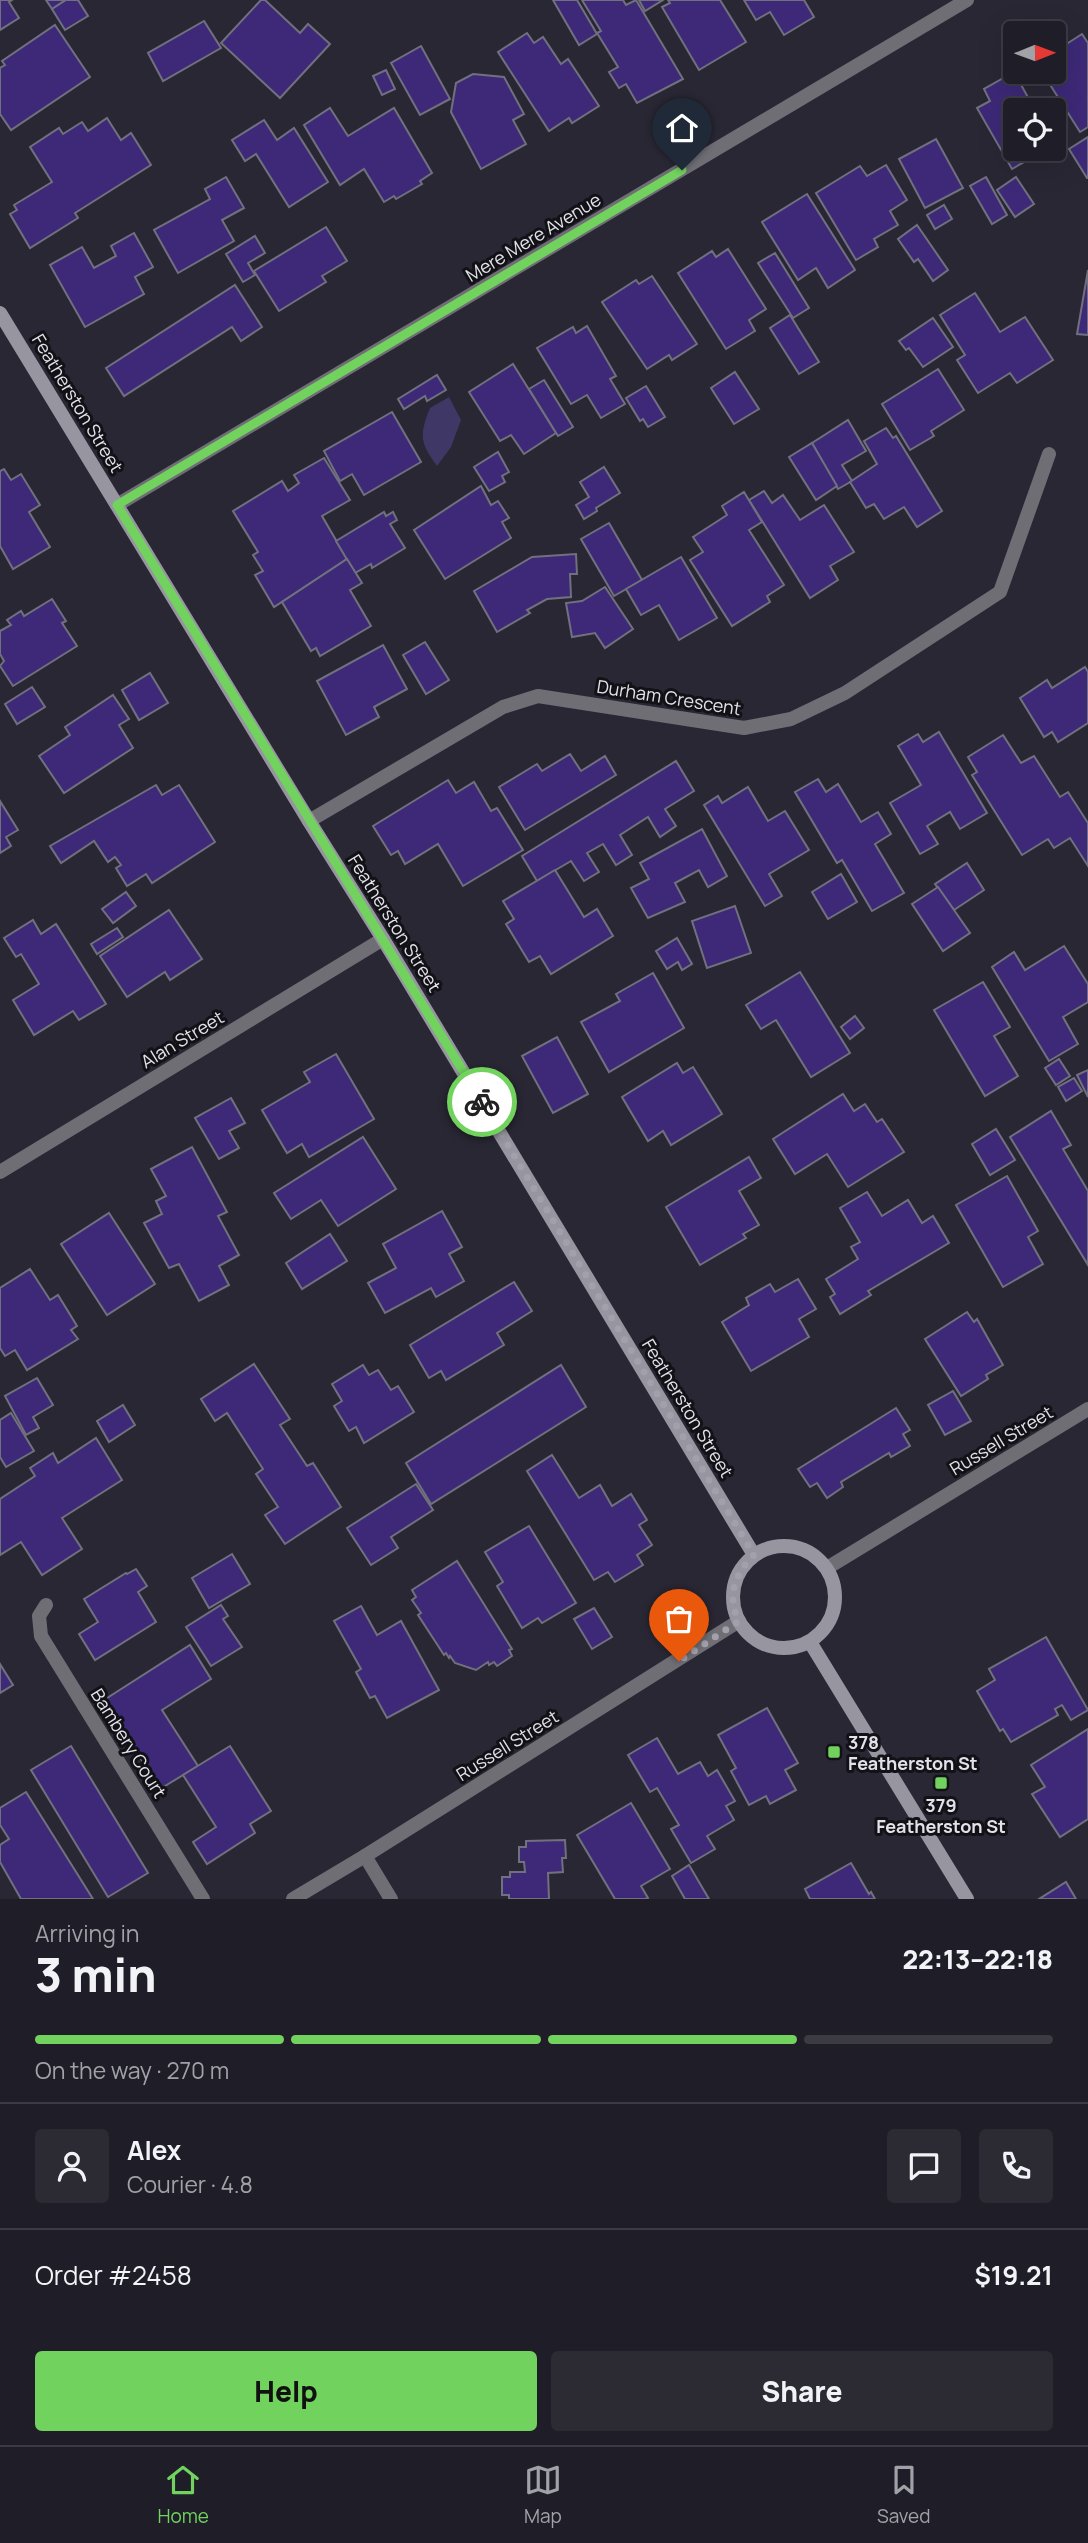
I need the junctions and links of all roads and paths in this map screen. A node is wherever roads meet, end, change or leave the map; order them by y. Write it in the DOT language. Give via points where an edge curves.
graph roads {
  1 [pos="967,0"];
  2 [pos="0,313"];
  3 [pos="1049,454"];
  4 [pos="117,505"];
  5 [pos="309,821"];
  6 [pos="383,939"];
  7 [pos="0,1172"];
  8 [pos="1088,1409"];
  9 [pos="754,1555"];
  10 [pos="827,1568"];
  11 [pos="46,1605"];
  12 [pos="739,1621"];
  13 [pos="810,1642"];
  14 [pos="366,1856"];
  15 [pos="202,1899"];
  16 [pos="293,1899"];
  17 [pos="391,1899"];
  18 [pos="967,1899"];
  1 -- 4 [label="street, Mere Mere Avenue"];
  2 -- 4 [label="main road, Featherston Street"];
  3 -- 5 [label="street, Durham Crescent" via="1000,592 845,693 791,719 744,728 538,696 503,707"];
  4 -- 5 [label="main road, Featherston Street"];
  5 -- 6 [label="main road, Featherston Street"];
  6 -- 7 [label="street, Alan Street"];
  6 -- 9 [label="main road, Featherston Street"];
  8 -- 10 [label="street, Russell Street"];
  9 -- 10 [label="main road" via="785,1545 816,1555"];
  9 -- 12 [label="main road" via="735,1581 732,1597"];
  10 -- 13 [label="main road" via="836,1602 831,1619"];
  11 -- 15 [label="street, Bambery Court" via="38,1616 41,1636"];
  12 -- 13 [label="main road" via="756,1640 772,1647"];
  12 -- 14 [label="street, Russell Street"];
  13 -- 18 [label="main road"];
  14 -- 16 [label="street, Russell Street"];
  14 -- 17 [label="street"];
}
